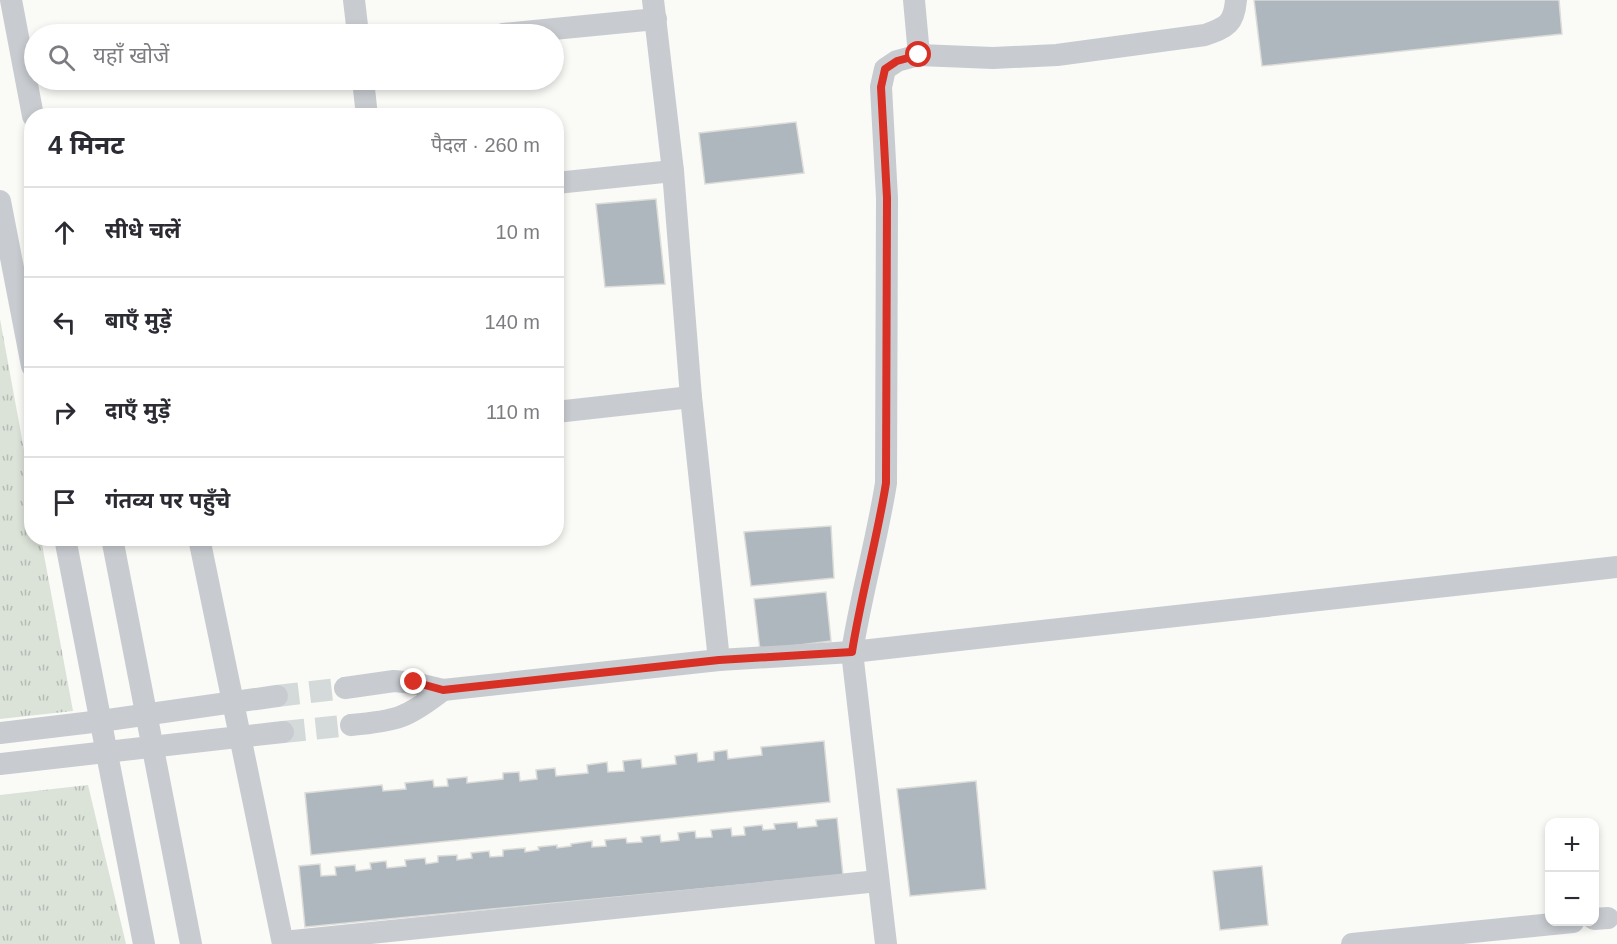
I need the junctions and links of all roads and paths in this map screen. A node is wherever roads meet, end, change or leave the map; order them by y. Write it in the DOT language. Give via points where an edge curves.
graph roads {
  1 [pos="11,0"];
  2 [pos="354,0"];
  3 [pos="914,0"];
  4 [pos="1236,0"];
  5 [pos="654,9"];
  6 [pos="357,24"];
  7 [pos="563,24"];
  8 [pos="919,55"];
  9 [pos="24,69"];
  10 [pos="28,90"];
  11 [pos="364,90"];
  12 [pos="31,108"];
  13 [pos="366,108"];
  14 [pos="673,171"];
  15 [pos="564,182"];
  16 [pos="0,201"];
  17 [pos="24,325"];
  18 [pos="691,397"];
  19 [pos="564,411"];
  20 [pos="67,546"];
  21 [pos="113,546"];
  22 [pos="201,546"];
  23 [pos="1617,567"];
  24 [pos="852,652"];
  25 [pos="719,660"];
  26 [pos="345,688"];
  27 [pos="443,690"];
  28 [pos="277,696"];
  29 [pos="232,702"];
  30 [pos="145,715"];
  31 [pos="101,721"];
  32 [pos="351,725"];
  33 [pos="283,732"];
  34 [pos="0,733"];
  35 [pos="239,737"];
  36 [pos="152,746"];
  37 [pos="106,751"];
  38 [pos="0,764"];
  39 [pos="878,881"];
  40 [pos="1545,924"];
  41 [pos="283,943"];
  42 [pos="144,944"];
  43 [pos="191,944"];
  44 [pos="886,944"];
  45 [pos="1352,944"];
  1 -- 9 [label="street"];
  2 -- 6 [label="street"];
  3 -- 8 [label="street"];
  4 -- 8 [label="street" via="1234,18 1224,28 1205,34 1057,54 993,58"];
  5 -- 7 [label="street"];
  5 -- 14 [label="street"];
  8 -- 24 [label="street" via="885,69 881,87 887,198 886,483"];
  10 -- 12 [label="street"];
  11 -- 13 [label="street"];
  14 -- 15 [label="street"];
  14 -- 18 [label="street"];
  16 -- 17 [label="street"];
  18 -- 19 [label="street"];
  18 -- 25 [label="street"];
  20 -- 31 [label="street"];
  21 -- 30 [label="street"];
  22 -- 29 [label="street"];
  23 -- 24 [label="street"];
  24 -- 25 [label="street"];
  24 -- 39 [label="street"];
  25 -- 27 [label="street"];
  26 -- 27 [label="street" via="394,681"];
  27 -- 32 [label="street" via="405,716"];
  28 -- 29 [label="street"];
  29 -- 30 [label="street"];
  29 -- 35 [label="street"];
  30 -- 31 [label="street"];
  30 -- 36 [label="street"];
  31 -- 34 [label="street"];
  31 -- 37 [label="street"];
  33 -- 35 [label="street"];
  35 -- 36 [label="street"];
  35 -- 41 [label="street"];
  36 -- 37 [label="street"];
  36 -- 43 [label="street"];
  37 -- 38 [label="street"];
  37 -- 42 [label="street"];
  39 -- 41 [label="street"];
  39 -- 44 [label="street"];
  40 -- 45 [label="street"];
}
